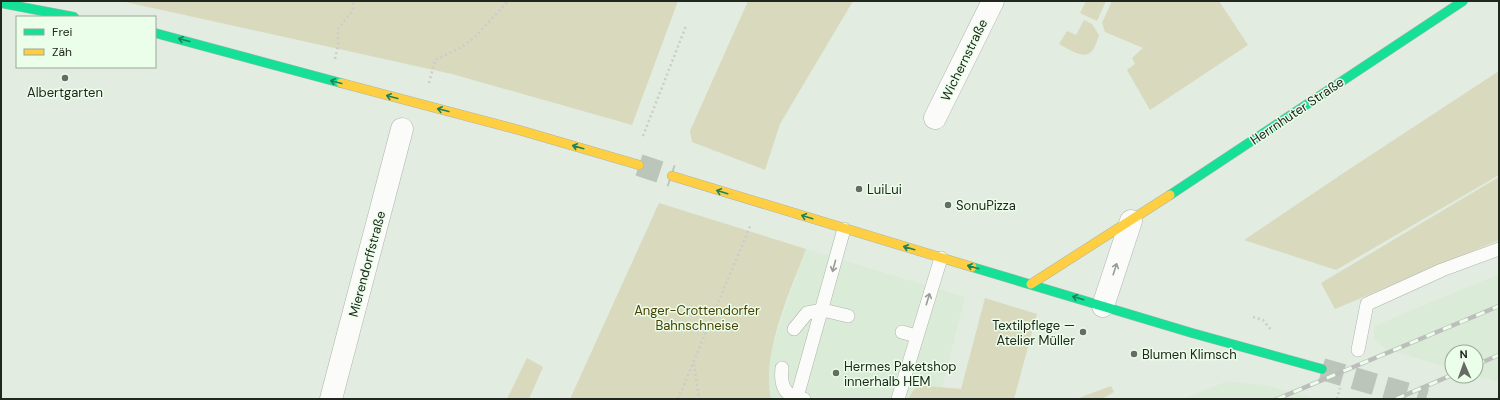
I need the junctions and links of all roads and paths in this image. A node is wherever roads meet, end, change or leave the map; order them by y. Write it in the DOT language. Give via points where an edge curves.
graph roads {
  1 [pos="353,1"];
  2 [pos="508,1"];
  3 [pos="993,1"];
  4 [pos="1463,1"];
  5 [pos="1,3"];
  6 [pos="69,16"];
  7 [pos="686,26"];
  8 [pos="156,33"];
  9 [pos="338,45"];
  10 [pos="424,106"];
  11 [pos="935,118"];
  12 [pos="402,129"];
  13 [pos="644,136"];
  14 [pos="639,165"];
  15 [pos="672,176"];
  16 [pos="759,203"];
  17 [pos="1131,221"];
  18 [pos="844,229"];
  19 [pos="1499,249"];
  20 [pos="941,258"];
  21 [pos="1031,284"];
  22 [pos="1103,306"];
  23 [pos="822,310"];
  24 [pos="848,316"];
  25 [pos="1253,317"];
  26 [pos="1263,320"];
  27 [pos="794,328"];
  28 [pos="902,332"];
  29 [pos="916,336"];
  30 [pos="1358,350"];
  31 [pos="694,363"];
  32 [pos="782,368"];
  33 [pos="1322,369"];
  34 [pos="1340,388"];
  35 [pos="801,398"];
  36 [pos="331,399"];
  37 [pos="678,399"];
  38 [pos="700,399"];
  39 [pos="898,399"];
  40 [pos="1337,399"];
  1 -- 9 [label="path" via="353,10 338,29"];
  2 -- 10 [label="path" via="474,38 435,60"];
  3 -- 11 [label="street, Wichernstraße"];
  4 -- 17 [label="street, Herrnhuter Straße"];
  5 -- 6 [label="street"];
  7 -- 13 [label="path"];
  10 -- 8 [label="street, one-way"];
  14 -- 10 [label="street, one-way"];
  12 -- 36 [label="street, Mierendorffstraße"];
  16 -- 15 [label="street, one-way"];
  18 -- 16 [label="street, one-way"];
  16 -- 31 [label="path"];
  17 -- 21 [label="street, Herrnhuter Straße"];
  22 -- 17 [label="street, one-way"];
  20 -- 18 [label="street, one-way"];
  18 -- 23 [label="lane, one-way"];
  19 -- 30 [label="lane" via="1442,270 1367,304"];
  21 -- 20 [label="street, one-way"];
  29 -- 20 [label="lane, one-way"];
  22 -- 21 [label="street, one-way"];
  22 -- 33 [label="street"];
  23 -- 24 [label="lane"];
  23 -- 27 [label="lane" via="807,313"];
  23 -- 35 [label="lane"];
  25 -- 26 [label="path"];
  28 -- 29 [label="lane"];
  29 -- 39 [label="lane"];
  31 -- 37 [label="path"];
  31 -- 38 [label="path"];
  32 -- 35 [label="lane" via="784,390 791,396"];
  34 -- 40 [label="path"];
}
